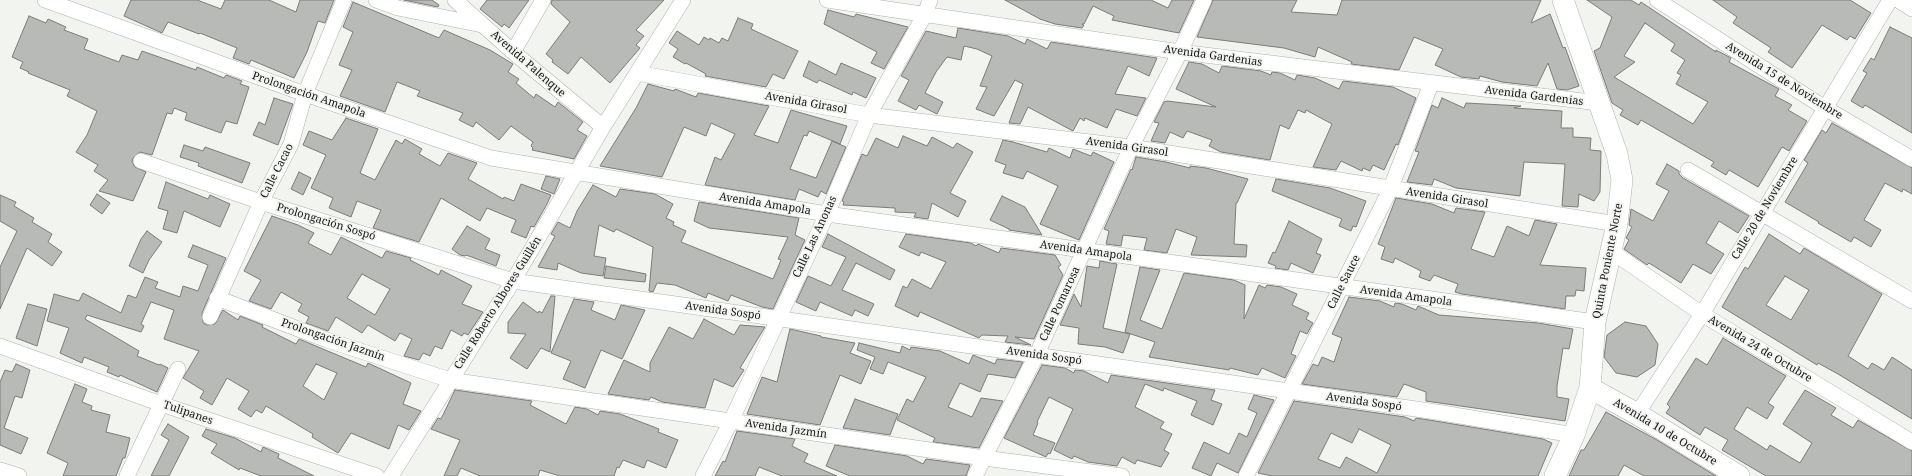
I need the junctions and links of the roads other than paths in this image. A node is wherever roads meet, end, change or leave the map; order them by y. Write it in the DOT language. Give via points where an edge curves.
graph roads {
  1 [pos="46,0"];
  2 [pos="344,0"];
  3 [pos="376,0"];
  4 [pos="455,0"];
  5 [pos="543,0"];
  6 [pos="683,0"];
  7 [pos="827,0"];
  8 [pos="930,0"];
  9 [pos="1204,0"];
  10 [pos="1563,0"];
  11 [pos="1657,0"];
  12 [pos="1890,0"];
  13 [pos="1898,0"];
  14 [pos="1912,9"];
  15 [pos="925,14"];
  16 [pos="483,25"];
  17 [pos="513,52"];
  18 [pos="1180,52"];
  19 [pos="637,73"];
  20 [pos="1431,84"];
  21 [pos="305,94"];
  22 [pos="1600,103"];
  23 [pos="1825,108"];
  24 [pos="869,115"];
  25 [pos="602,127"];
  26 [pos="1131,147"];
  27 [pos="1912,159"];
  28 [pos="141,161"];
  29 [pos="1688,170"];
  30 [pos="577,173"];
  31 [pos="1390,190"];
  32 [pos="261,202"];
  33 [pos="1763,212"];
  34 [pos="827,214"];
  35 [pos="1617,224"];
  36 [pos="1084,251"];
  37 [pos="1611,251"];
  38 [pos="513,281"];
  39 [pos="1342,287"];
  40 [pos="218,298"];
  41 [pos="1912,301"];
  42 [pos="1702,314"];
  43 [pos="210,317"];
  44 [pos="777,319"];
  45 [pos="1595,322"];
  46 [pos="0,346"];
  47 [pos="1037,354"];
  48 [pos="178,369"];
  49 [pos="450,380"];
  50 [pos="1590,388"];
  51 [pos="1288,391"];
  52 [pos="161,404"];
  53 [pos="1637,414"];
  54 [pos="731,421"];
  55 [pos="1574,435"];
  56 [pos="1912,442"];
  57 [pos="984,458"];
  58 [pos="0,470"];
  59 [pos="19,476"];
  60 [pos="127,476"];
  61 [pos="377,476"];
  62 [pos="391,476"];
  63 [pos="703,476"];
  64 [pos="975,476"];
  65 [pos="1122,476"];
  66 [pos="1246,476"];
  67 [pos="1555,476"];
  68 [pos="1739,476"];
  1 -- 21 [label="street, Prolongación Amapola"];
  2 -- 21 [label="street, Calle Cacao"];
  3 -- 16 [label="street" via="398,8"];
  4 -- 16 [label="street, Avenida Palenque"];
  5 -- 17 [label="street"];
  6 -- 19 [label="street, Calle Roberto Albores Guillén"];
  7 -- 15 [label="street, Avenida Gardenias"];
  8 -- 15 [label="street, Calle Las Anonas"];
  9 -- 18 [label="street, Calle Pomarosa"];
  10 -- 22 [label="street, Quinta Poniente Norte"];
  11 -- 23 [label="street, Avenida 15 de Noviembre"];
  12 -- 23 [label="street, Calle 20 de Noviembre"];
  13 -- 14 [label="street"];
  15 -- 18 [label="street, Avenida Gardenias"];
  15 -- 24 [label="street, Calle Las Anonas"];
  16 -- 17 [label="street, Avenida Palenque"];
  17 -- 25 [label="street, Avenida Palenque"];
  18 -- 20 [label="street, Avenida Gardenias"];
  18 -- 26 [label="street, Calle Pomarosa"];
  19 -- 24 [label="street, Avenida Girasol"];
  19 -- 25 [label="street, Calle Roberto Albores Guillén"];
  20 -- 22 [label="street, Avenida Gardenias"];
  20 -- 31 [label="street, Calle Sauce"];
  21 -- 30 [label="street, Prolongación Amapola" via="491,158"];
  21 -- 32 [label="street, Calle Cacao" via="291,144"];
  22 -- 35 [label="street, Quinta Poniente Norte" via="1617,154 1622,180"];
  23 -- 27 [label="street, Avenida 15 de Noviembre"];
  23 -- 33 [label="street, Calle 20 de Noviembre"];
  24 -- 26 [label="street, Avenida Girasol"];
  24 -- 34 [label="street, Calle Las Anonas"];
  25 -- 30 [label="street, Calle Roberto Albores Guillén"];
  26 -- 31 [label="street, Avenida Girasol"];
  26 -- 36 [label="street, Calle Pomarosa"];
  28 -- 32 [label="street, Prolongación Sospó"];
  29 -- 33 [label="street"];
  30 -- 34 [label="street, Avenida Amapola"];
  30 -- 38 [label="street, Calle Roberto Albores Guillén"];
  31 -- 35 [label="street, Avenida Girasol"];
  31 -- 39 [label="street, Calle Sauce"];
  32 -- 38 [label="street, Prolongación Sospó"];
  32 -- 40 [label="street, Calle Cacao"];
  33 -- 41 [label="street"];
  33 -- 42 [label="street, Calle 20 de Noviembre"];
  34 -- 36 [label="street, Avenida Amapola"];
  34 -- 44 [label="street, Calle Las Anonas"];
  35 -- 37 [label="street, Quinta Poniente Norte"];
  36 -- 39 [label="street, Avenida Amapola"];
  36 -- 47 [label="street, Calle Pomarosa"];
  37 -- 42 [label="street, Avenida 24 de Octubre"];
  37 -- 45 [label="street, Quinta Poniente Norte"];
  38 -- 44 [label="street, Avenida Sospó"];
  38 -- 49 [label="street, Calle Roberto Albores Guillén"];
  39 -- 45 [label="street, Avenida Amapola"];
  39 -- 51 [label="street, Calle Sauce"];
  40 -- 43 [label="street, Calle Cacao"];
  40 -- 49 [label="street, Prolongación Jazmín" via="327,340"];
  42 -- 53 [label="street, Calle 20 de Noviembre"];
  42 -- 56 [label="street, Avenida 24 de Octubre"];
  44 -- 47 [label="street, Avenida Sospó"];
  44 -- 54 [label="street, Calle Las Anonas"];
  45 -- 50 [label="street, Quinta Poniente Norte"];
  46 -- 52 [label="street, Tulipanes"];
  47 -- 51 [label="street, Avenida Sospó"];
  47 -- 57 [label="street, Calle Pomarosa"];
  48 -- 52 [label="street"];
  49 -- 54 [label="street, Avenida Jazmín"];
  49 -- 62 [label="street, Calle Roberto Albores Guillén"];
  50 -- 53 [label="street, Avenida 10 de Octubre"];
  50 -- 55 [label="street, Quinta Poniente Norte"];
  51 -- 55 [label="street, Avenida Sospó"];
  51 -- 66 [label="street, Calle Sauce"];
  52 -- 60 [label="street"];
  52 -- 61 [label="street, Tulipanes"];
  53 -- 68 [label="street, Avenida 10 de Octubre"];
  54 -- 57 [label="street, Avenida Jazmín"];
  54 -- 63 [label="street, Calle Las Anonas"];
  55 -- 67 [label="street, Quinta Poniente Norte"];
  57 -- 64 [label="street, Calle Pomarosa"];
  57 -- 65 [label="street, Avenida Jazmín"];
  58 -- 59 [label="street"];
}
